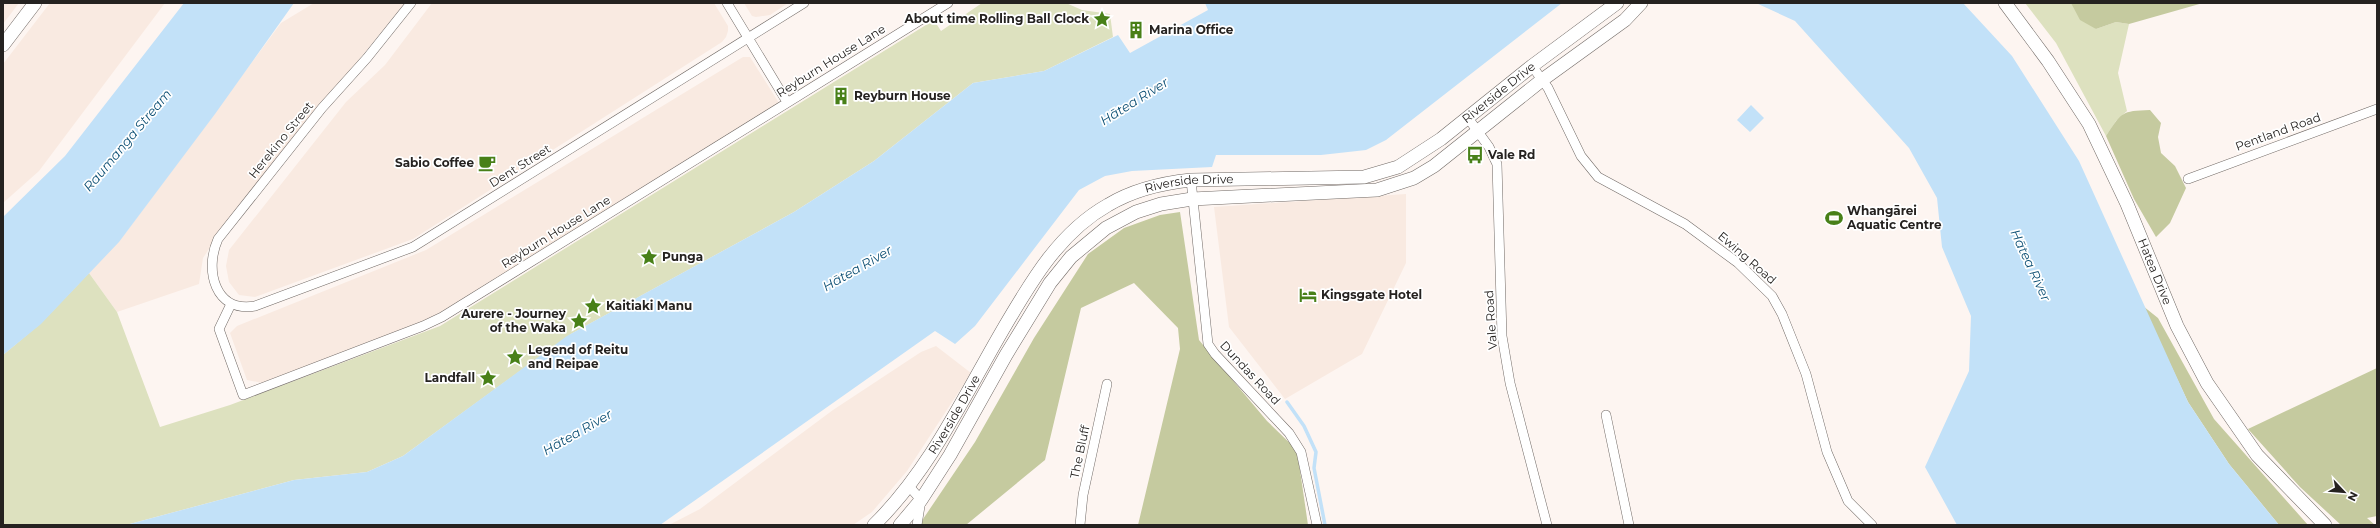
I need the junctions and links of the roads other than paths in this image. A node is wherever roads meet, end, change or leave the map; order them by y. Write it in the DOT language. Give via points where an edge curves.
graph roads {
  1 [pos="35,3"];
  2 [pos="411,3"];
  3 [pos="727,3"];
  4 [pos="804,3"];
  5 [pos="948,3"];
  6 [pos="1617,3"];
  7 [pos="1641,3"];
  8 [pos="2005,3"];
  9 [pos="748,38"];
  10 [pos="3,45"];
  11 [pos="1532,66"];
  12 [pos="1542,80"];
  13 [pos="787,102"];
  14 [pos="2377,109"];
  15 [pos="1468,118"];
  16 [pos="1479,131"];
  17 [pos="2188,179"];
  18 [pos="1191,180"];
  19 [pos="1192,199"];
  20 [pos="231,304"];
  21 [pos="1107,384"];
  22 [pos="1606,415"];
  23 [pos="908,485"];
  24 [pos="921,500"];
  25 [pos="874,525"];
  26 [pos="900,525"];
  27 [pos="917,525"];
  28 [pos="1080,525"];
  29 [pos="1317,525"];
  30 [pos="1547,525"];
  31 [pos="1629,525"];
  32 [pos="1872,525"];
  33 [pos="2326,525"];
  1 -- 10 [label="main road"];
  2 -- 20 [label="street, Herekino Street" via="368,58 322,108 218,239 211,258 212,270 219,290"];
  3 -- 9 [label="street"];
  4 -- 9 [label="street, Dent Street"];
  5 -- 13 [label="street, Reyburn House Lane"];
  6 -- 11 [label="main road, Riverside Drive"];
  7 -- 12 [label="main road, Riverside Drive" via="1624,20"];
  8 -- 33 [label="main road, Hatea Drive" via="2048,61 2089,124 2127,204 2177,326 2207,383 2257,455"];
  9 -- 13 [label="street"];
  9 -- 20 [label="street, Dent Street" via="413,247 256,306 239,307"];
  11 -- 12 [label="street, Ewing Road"];
  11 -- 15 [label="main road, Riverside Drive"];
  12 -- 16 [label="main road, Riverside Drive"];
  12 -- 32 [label="street, Ewing Road" via="1581,156 1598,177 1697,232 1738,263 1772,296 1806,374 1827,452 1848,501"];
  13 -- 20 [label="street, Reyburn House Lane" via="442,317 243,395 219,329"];
  14 -- 17 [label="street, Pentland Road"];
  15 -- 16 [label="street, Vale Road"];
  15 -- 18 [label="main road, Riverside Drive" via="1409,161 1372,175"];
  16 -- 19 [label="main road, Riverside Drive" via="1414,178 1377,190"];
  16 -- 30 [label="street, Vale Road" via="1497,164 1502,336 1510,383"];
  18 -- 19 [label="street, Dundas Road"];
  18 -- 23 [label="main road, Riverside Drive" via="1152,186 1125,196 1094,214 1060,245 1024,293 935,448"];
  19 -- 24 [label="main road, Riverside Drive" via="1161,204 1136,212 1106,228 1071,257 1038,301 950,455"];
  19 -- 29 [label="street, Dundas Road" via="1208,344 1290,433 1301,452"];
  21 -- 28 [label="street, The Bluff" via="1083,495"];
  22 -- 31 [label="street"];
  23 -- 24 [label="street"];
  23 -- 25 [label="main road, Riverside Drive"];
  24 -- 26 [label="main road, Riverside Drive"];
  24 -- 27 [label="street"];
}
